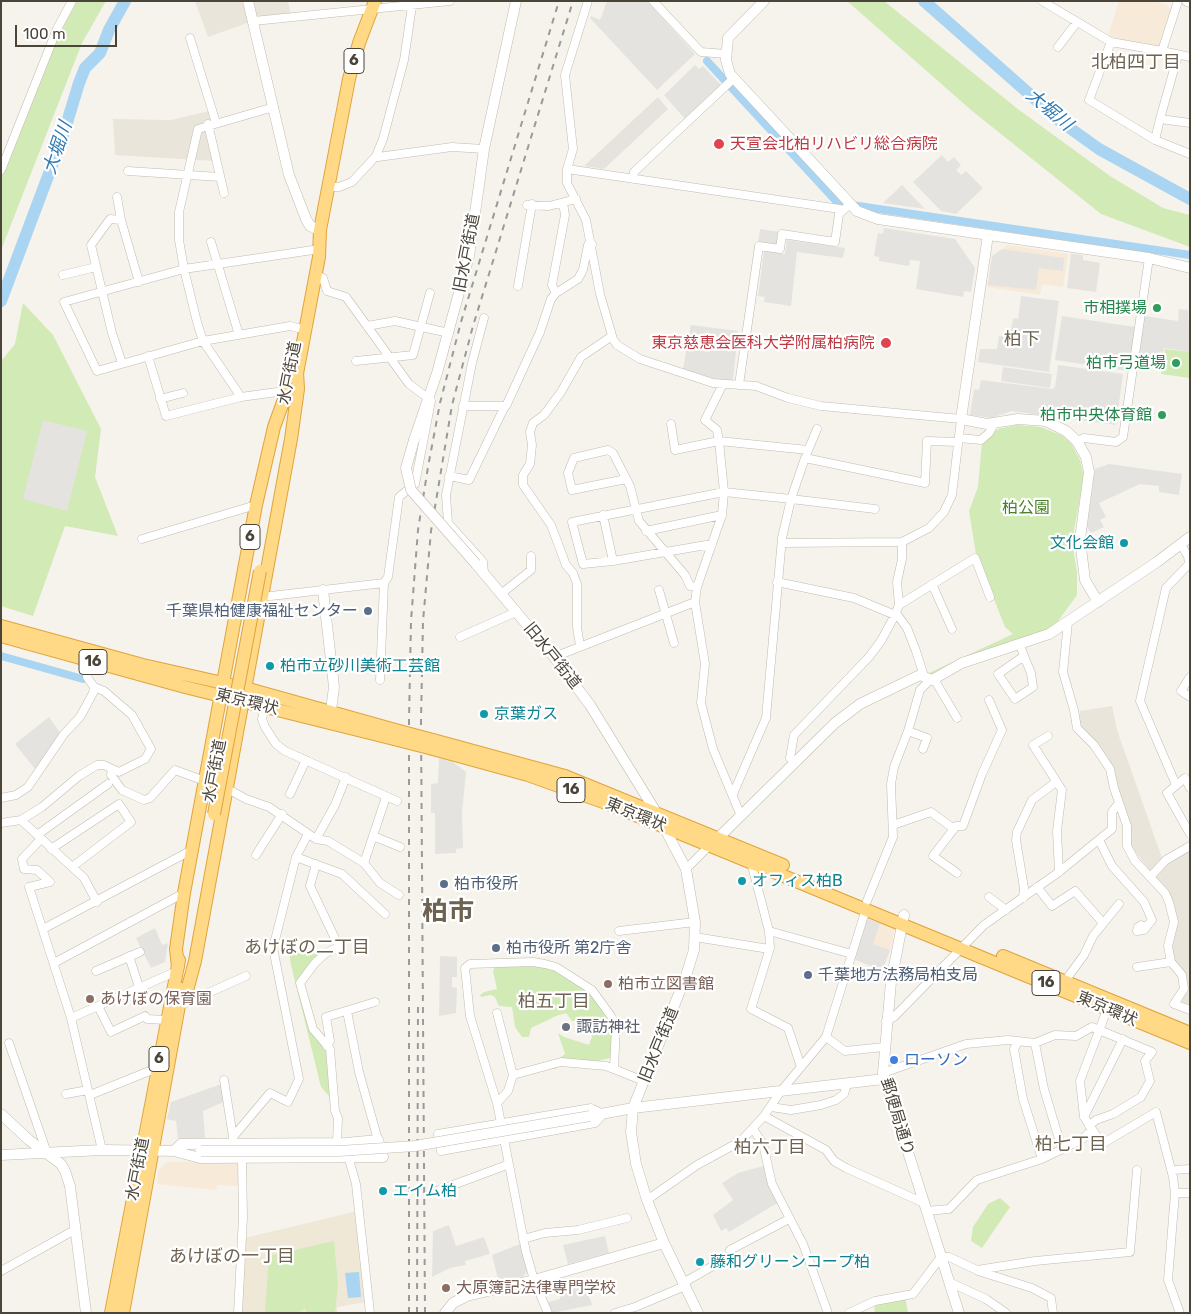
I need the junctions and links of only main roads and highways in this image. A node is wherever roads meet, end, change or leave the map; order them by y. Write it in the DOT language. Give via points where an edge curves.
graph roads {
  1 [pos="373,6"];
  2 [pos="320,230"];
  3 [pos="297,372"];
  4 [pos="286,394"];
  5 [pos="256,570"];
  6 [pos="1,626"];
  7 [pos="1,636"];
  8 [pos="245,688"];
  9 [pos="222,689"];
  10 [pos="242,701"];
  11 [pos="330,717"];
  12 [pos="433,744"];
  13 [pos="211,814"];
  14 [pos="714,842"];
  15 [pos="866,905"];
  16 [pos="965,945"];
  17 [pos="177,969"];
  18 [pos="180,1002"];
  19 [pos="1109,1005"];
  20 [pos="1190,1033"];
  21 [pos="1190,1043"];
  22 [pos="147,1151"];
  23 [pos="111,1313"];
  24 [pos="123,1313"];
  1 -- 2 [label="highway, 水戸街道 / 6" via="349,79"];
  2 -- 3 [label="highway, 水戸街道 / 6" via="316,275"];
  2 -- 4 [label="highway, 水戸街道 / 6" via="313,250"];
  3 -- 5 [label="highway, 水戸街道 / 6"];
  3 -- 8 [label="highway, 6" via="298,389 291,439"];
  4 -- 5 [label="highway, 水戸街道 / 6"];
  4 -- 9 [label="highway, 6" via="274,427 256,505"];
  5 -- 13 [label="highway, 水戸街道 / 6"];
  6 -- 9 [label="highway, 東京環状 / 16"];
  7 -- 9 [label="highway, 東京環状 / 16"];
  8 -- 9 [label="highway, 東京環状 / 16"];
  8 -- 10 [label="highway"];
  8 -- 11 [label="highway, 東京環状 / 16"];
  9 -- 10 [label="highway, 東京環状 / 16"];
  9 -- 17 [label="highway" via="184,893 176,949"];
  10 -- 11 [label="highway, 東京環状 / 16"];
  10 -- 18 [label="highway" via="194,961 188,987"];
  11 -- 12 [label="highway, 東京環状 / 16, bridge"];
  12 -- 14 [label="highway, 東京環状 / 16"];
  12 -- 14 [label="highway, 東京環状 / 16" via="565,776 656,812"];
  13 -- 17 [label="highway, 水戸街道 / 6"];
  13 -- 18 [label="highway, 水戸街道 / 6"];
  14 -- 15 [label="highway, 東京環状 / 16"];
  14 -- 15 [label="highway, 東京環状 / 16" via="751,862"];
  15 -- 16 [label="highway, 東京環状 / 16"];
  16 -- 19 [label="highway, 東京環状 / 16"];
  16 -- 19 [label="highway, 東京環状 / 16" via="1065,982"];
  17 -- 22 [label="highway, 水戸街道 / 6" via="157,1068"];
  18 -- 22 [label="highway, 水戸街道 / 6"];
  19 -- 20 [label="highway, 東京環状 / 16"];
  19 -- 21 [label="highway, 東京環状 / 16"];
  22 -- 23 [label="highway, 水戸街道 / 6"];
  22 -- 24 [label="highway, 水戸街道 / 6"];
}
